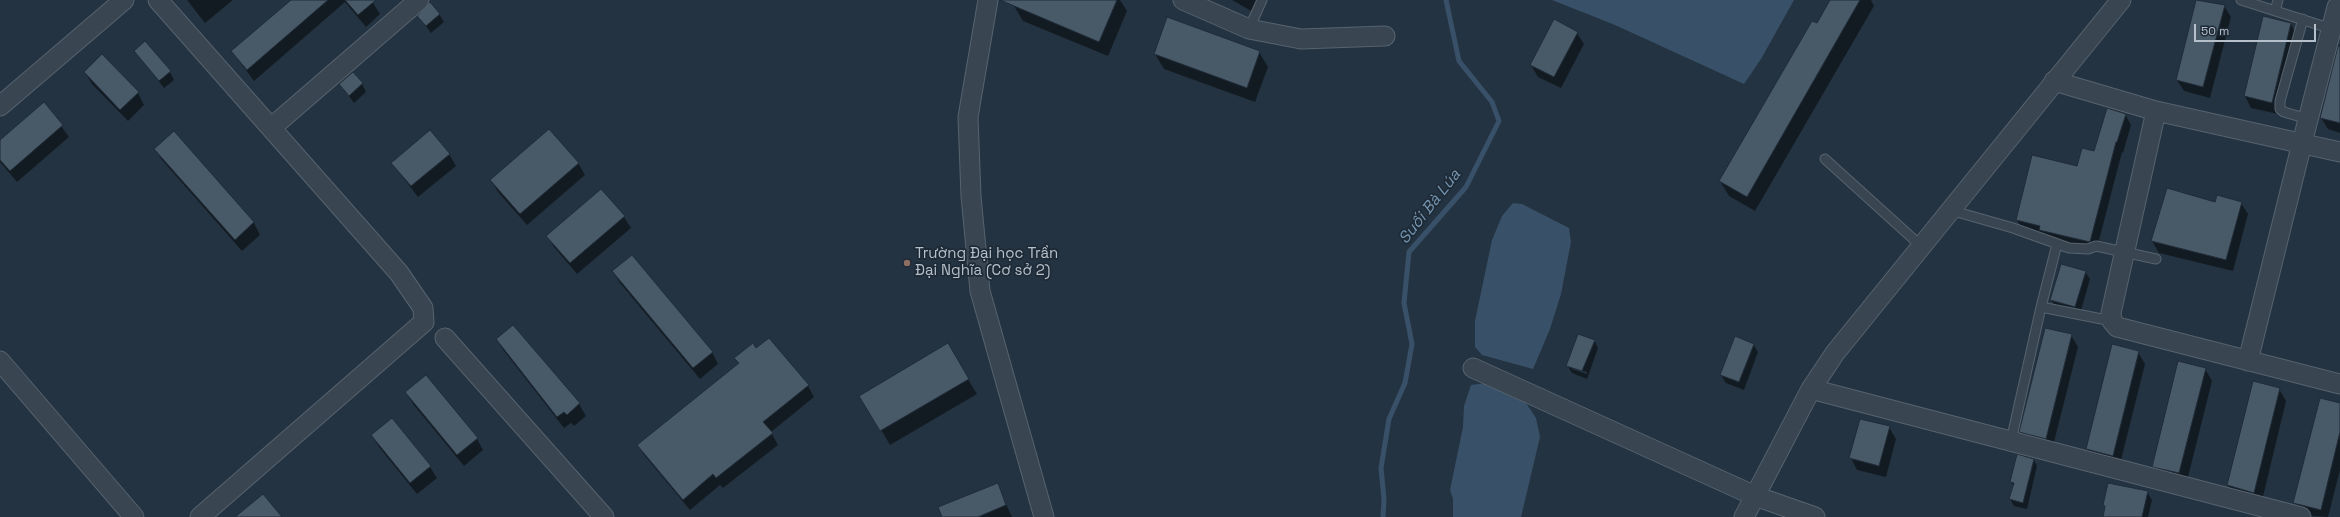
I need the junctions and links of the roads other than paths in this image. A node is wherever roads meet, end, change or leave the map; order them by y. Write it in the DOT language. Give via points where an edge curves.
graph roads {
  1 [pos="124,0"];
  2 [pos="158,0"];
  3 [pos="419,0"];
  4 [pos="988,0"];
  5 [pos="1183,0"];
  6 [pos="1262,0"];
  7 [pos="2121,0"];
  8 [pos="2241,0"];
  9 [pos="2278,0"];
  10 [pos="2340,5"];
  11 [pos="2275,10"];
  12 [pos="2303,19"];
  13 [pos="1249,29"];
  14 [pos="2332,29"];
  15 [pos="1385,36"];
  16 [pos="2054,81"];
  17 [pos="0,106"];
  18 [pos="2156,111"];
  19 [pos="2308,118"];
  20 [pos="271,128"];
  21 [pos="2302,143"];
  22 [pos="2340,152"];
  23 [pos="1825,159"];
  24 [pos="1949,209"];
  25 [pos="2057,244"];
  26 [pos="1920,245"];
  27 [pos="2125,251"];
  28 [pos="2156,259"];
  29 [pos="2041,307"];
  30 [pos="2112,321"];
  31 [pos="445,338"];
  32 [pos="2248,360"];
  33 [pos="0,361"];
  34 [pos="1473,368"];
  35 [pos="2340,384"];
  36 [pos="1811,389"];
  37 [pos="2011,441"];
  38 [pos="1755,496"];
  39 [pos="210,514"];
  40 [pos="134,517"];
  41 [pos="604,517"];
  42 [pos="1044,517"];
  43 [pos="1744,517"];
  44 [pos="1815,517"];
  45 [pos="2301,517"];
  1 -- 17 [label="street"];
  2 -- 20 [label="street"];
  3 -- 20 [label="street"];
  4 -- 42 [label="street" via="968,117 971,196 980,292"];
  5 -- 13 [label="street"];
  6 -- 13 [label="lane"];
  7 -- 16 [label="street"];
  8 -- 11 [label="lane"];
  9 -- 11 [label="lane"];
  10 -- 14 [label="street"];
  11 -- 12 [label="lane"];
  12 -- 14 [label="lane"];
  12 -- 19 [label="lane" via="2280,109"];
  13 -- 15 [label="street" via="1300,39"];
  14 -- 19 [label="street"];
  16 -- 18 [label="street"];
  16 -- 24 [label="street"];
  18 -- 21 [label="street"];
  18 -- 27 [label="street"];
  19 -- 21 [label="street"];
  20 -- 39 [label="street" via="399,273 423,308 424,322"];
  21 -- 22 [label="street"];
  21 -- 32 [label="street"];
  23 -- 26 [label="lane"];
  24 -- 25 [label="lane"];
  24 -- 26 [label="street"];
  25 -- 27 [label="lane" via="2069,248 2088,249 2096,246"];
  25 -- 29 [label="lane"];
  26 -- 36 [label="street" via="1835,353"];
  27 -- 28 [label="lane"];
  27 -- 30 [label="street" via="2111,313"];
  29 -- 30 [label="lane"];
  29 -- 37 [label="lane"];
  30 -- 32 [label="street" via="2116,327"];
  31 -- 41 [label="street"];
  32 -- 35 [label="street"];
  33 -- 40 [label="street"];
  34 -- 38 [label="street"];
  36 -- 37 [label="street"];
  36 -- 38 [label="street"];
  37 -- 45 [label="street"];
  38 -- 43 [label="street"];
  38 -- 44 [label="street"];
}
